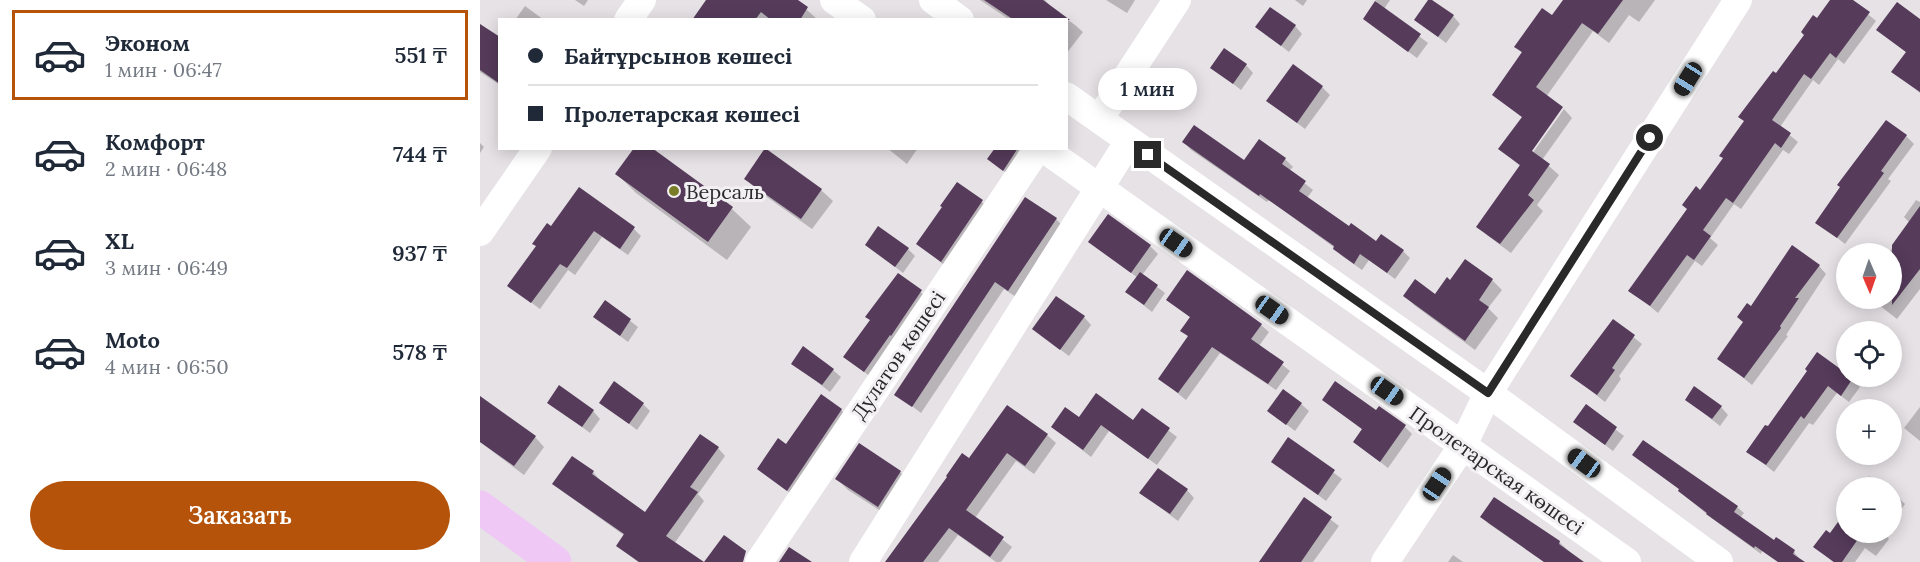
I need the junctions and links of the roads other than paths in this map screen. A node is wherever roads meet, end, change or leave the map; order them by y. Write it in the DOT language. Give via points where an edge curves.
graph roads {
  1 [pos="642,0"];
  2 [pos="834,0"];
  3 [pos="933,0"];
  4 [pos="1177,0"];
  5 [pos="1737,0"];
  6 [pos="629,18"];
  7 [pos="859,18"];
  8 [pos="957,18"];
  9 [pos="1068,100"];
  10 [pos="1100,118"];
  11 [pos="1130,141"];
  12 [pos="537,150"];
  13 [pos="1037,150"];
  14 [pos="1046,150"];
  15 [pos="1099,189"];
  16 [pos="480,232"];
  17 [pos="1488,393"];
  18 [pos="1463,445"];
  19 [pos="480,507"];
  20 [pos="555,562"];
  21 [pos="759,562"];
  22 [pos="863,562"];
  23 [pos="1385,562"];
  24 [pos="1627,562"];
  25 [pos="1719,562"];
  1 -- 6 [label="street"];
  2 -- 7 [label="street"];
  3 -- 8 [label="street"];
  4 -- 10 [label="street"];
  5 -- 17 [label="street"];
  9 -- 10 [label="street"];
  10 -- 11 [label="street"];
  11 -- 15 [label="street"];
  11 -- 17 [label="street"];
  12 -- 16 [label="street"];
  13 -- 21 [label="street, Дулатов көшесі"];
  14 -- 15 [label="street, Пролетарская көшесі"];
  15 -- 18 [label="street, Пролетарская көшесі"];
  15 -- 22 [label="street"];
  17 -- 18 [label="street"];
  17 -- 25 [label="street"];
  18 -- 23 [label="street"];
  18 -- 24 [label="street, Пролетарская көшесі"];
  19 -- 20 [label="main road"];
}
